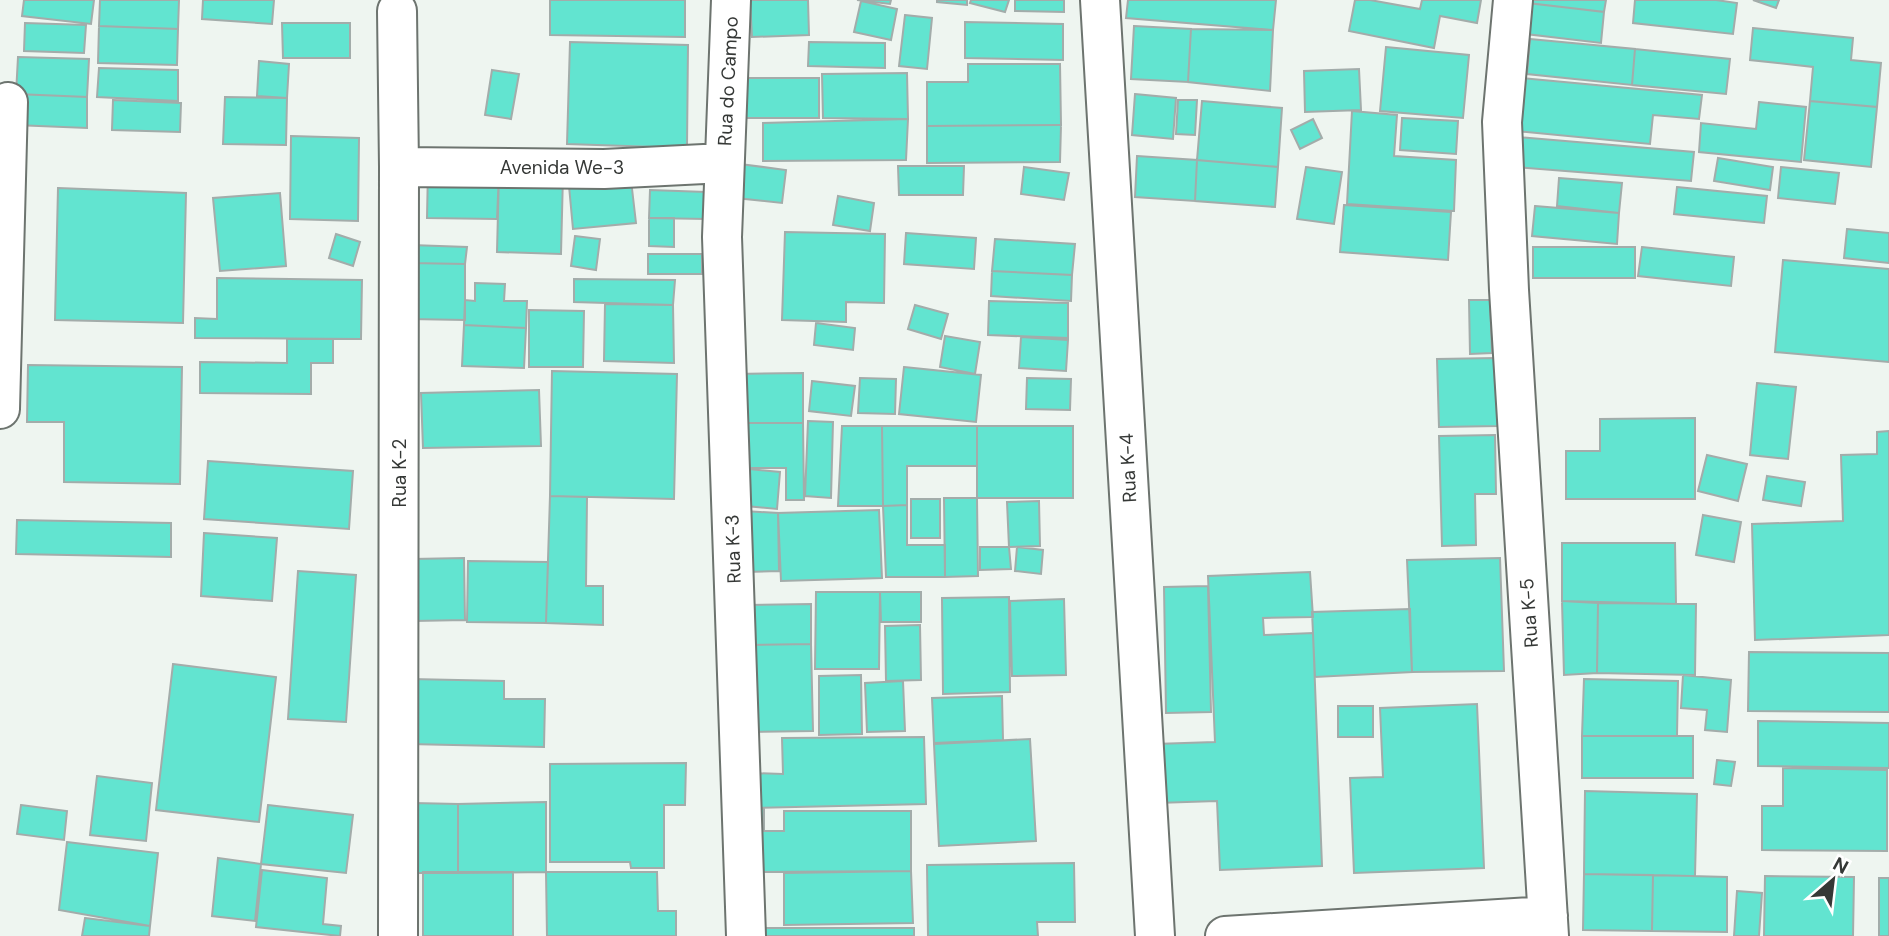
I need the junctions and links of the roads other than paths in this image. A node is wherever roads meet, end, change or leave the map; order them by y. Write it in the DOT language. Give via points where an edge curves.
graph roads {
  1 [pos="731,0"];
  2 [pos="1100,0"];
  3 [pos="1513,0"];
  4 [pos="397,11"];
  5 [pos="8,102"];
  6 [pos="724,163"];
  7 [pos="399,167"];
  8 [pos="0,409"];
  9 [pos="1549,926"];
  10 [pos="398,936"];
  11 [pos="746,936"];
  12 [pos="1155,936"];
  13 [pos="1225,936"];
  1 -- 6 [label="street, Rua do Campo"];
  2 -- 12 [label="street, Rua K-4"];
  3 -- 9 [label="street, Rua K-5" via="1502,122"];
  4 -- 7 [label="street, Rua K-2"];
  5 -- 8 [label="street"];
  6 -- 7 [label="street, Avenida We-3" via="604,169"];
  6 -- 11 [label="street, Rua K-3" via="722,237"];
  7 -- 10 [label="street, Rua K-2"];
  9 -- 13 [label="street"];
}
